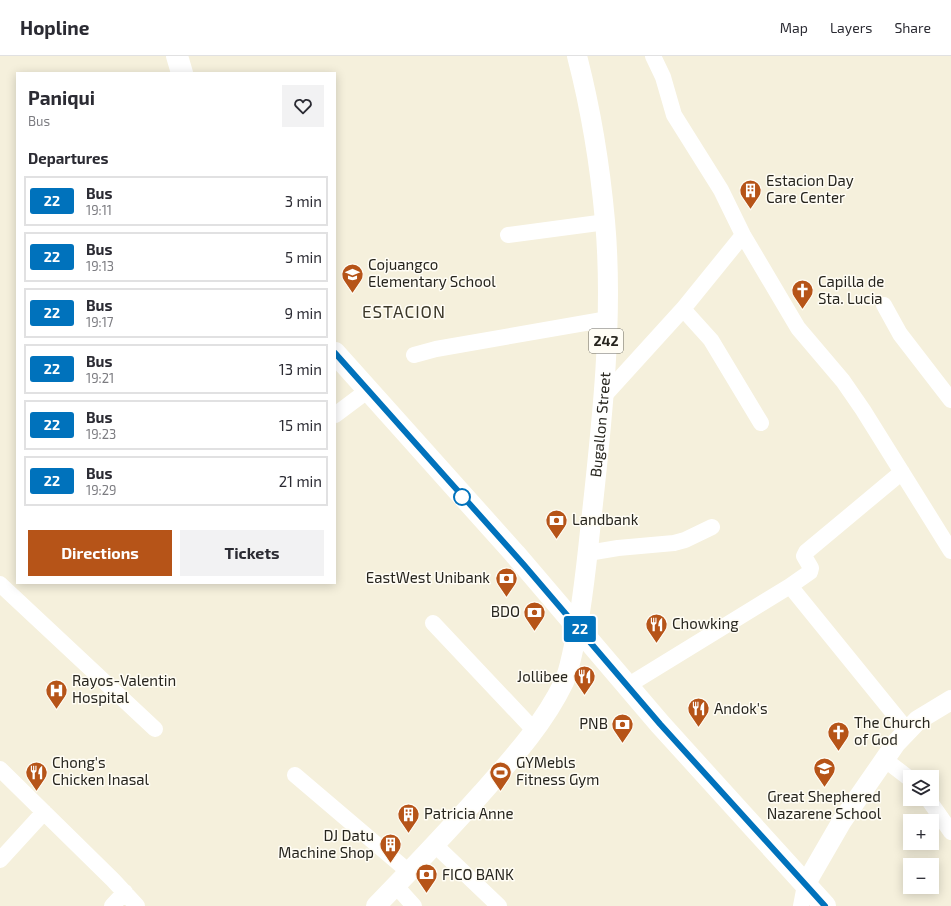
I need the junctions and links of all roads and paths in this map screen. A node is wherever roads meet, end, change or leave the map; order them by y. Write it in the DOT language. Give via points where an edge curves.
graph roads {
  1 [pos="177,56"];
  2 [pos="577,56"];
  3 [pos="653,56"];
  4 [pos="182,72"];
  5 [pos="606,222"];
  6 [pos="508,235"];
  7 [pos="743,235"];
  8 [pos="884,305"];
  9 [pos="683,309"];
  10 [pos="608,319"];
  11 [pos="336,354"];
  12 [pos="414,355"];
  13 [pos="367,391"];
  14 [pos="603,397"];
  15 [pos="951,400"];
  16 [pos="336,413"];
  17 [pos="761,422"];
  18 [pos="902,472"];
  19 [pos="712,527"];
  20 [pos="951,551"];
  21 [pos="588,553"];
  22 [pos="0,584"];
  23 [pos="790,586"];
  24 [pos="433,623"];
  25 [pos="578,627"];
  26 [pos="627,686"];
  27 [pos="951,700"];
  28 [pos="156,729"];
  29 [pos="534,730"];
  30 [pos="907,730"];
  31 [pos="884,759"];
  32 [pos="0,769"];
  33 [pos="903,774"];
  34 [pos="295,775"];
  35 [pos="933,806"];
  36 [pos="44,812"];
  37 [pos="951,832"];
  38 [pos="435,845"];
  39 [pos="0,860"];
  40 [pos="403,879"];
  41 [pos="125,892"];
  42 [pos="803,896"];
  43 [pos="112,906"];
  44 [pos="137,906"];
  45 [pos="376,906"];
  46 [pos="414,906"];
  47 [pos="499,906"];
  48 [pos="825,906"];
  1 -- 4 [label="highway"];
  2 -- 5 [label="main road, Bugallon Street / 242" via="594,133"];
  3 -- 7 [label="street" via="663,77 674,115 721,190"];
  5 -- 6 [label="street"];
  5 -- 10 [label="main road, Bugallon Street / 242"];
  7 -- 9 [label="street"];
  7 -- 18 [label="street" via="798,328 843,381"];
  8 -- 15 [label="street" via="904,339"];
  9 -- 14 [label="street"];
  9 -- 17 [label="street" via="711,340"];
  10 -- 12 [label="street"];
  10 -- 14 [label="main road, Bugallon Street / 242"];
  11 -- 13 [label="highway"];
  13 -- 16 [label="street"];
  13 -- 25 [label="highway"];
  14 -- 21 [label="main road, Bugallon Street / 242"];
  18 -- 20 [label="street"];
  18 -- 23 [label="street" via="806,552 804,556 811,568 810,572"];
  19 -- 21 [label="street" via="674,543"];
  21 -- 25 [label="main road, Bugallon Street / 242"];
  22 -- 28 [label="street"];
  23 -- 26 [label="street"];
  23 -- 30 [label="street"];
  24 -- 29 [label="street"];
  25 -- 26 [label="highway"];
  25 -- 29 [label="main road, 242" via="564,681"];
  26 -- 42 [label="highway"];
  27 -- 30 [label="main road" via="918,720"];
  29 -- 38 [label="main road, 242"];
  30 -- 31 [label="main road"];
  31 -- 33 [label="street"];
  31 -- 42 [label="main road" via="824,850"];
  32 -- 36 [label="street"];
  34 -- 40 [label="street"];
  35 -- 37 [label="street"];
  36 -- 39 [label="street"];
  36 -- 41 [label="street"];
  38 -- 40 [label="main road, 242"];
  38 -- 47 [label="street"];
  40 -- 45 [label="main road, 242"];
  40 -- 46 [label="street"];
  41 -- 43 [label="street"];
  41 -- 44 [label="street"];
  42 -- 48 [label="highway"];
}
